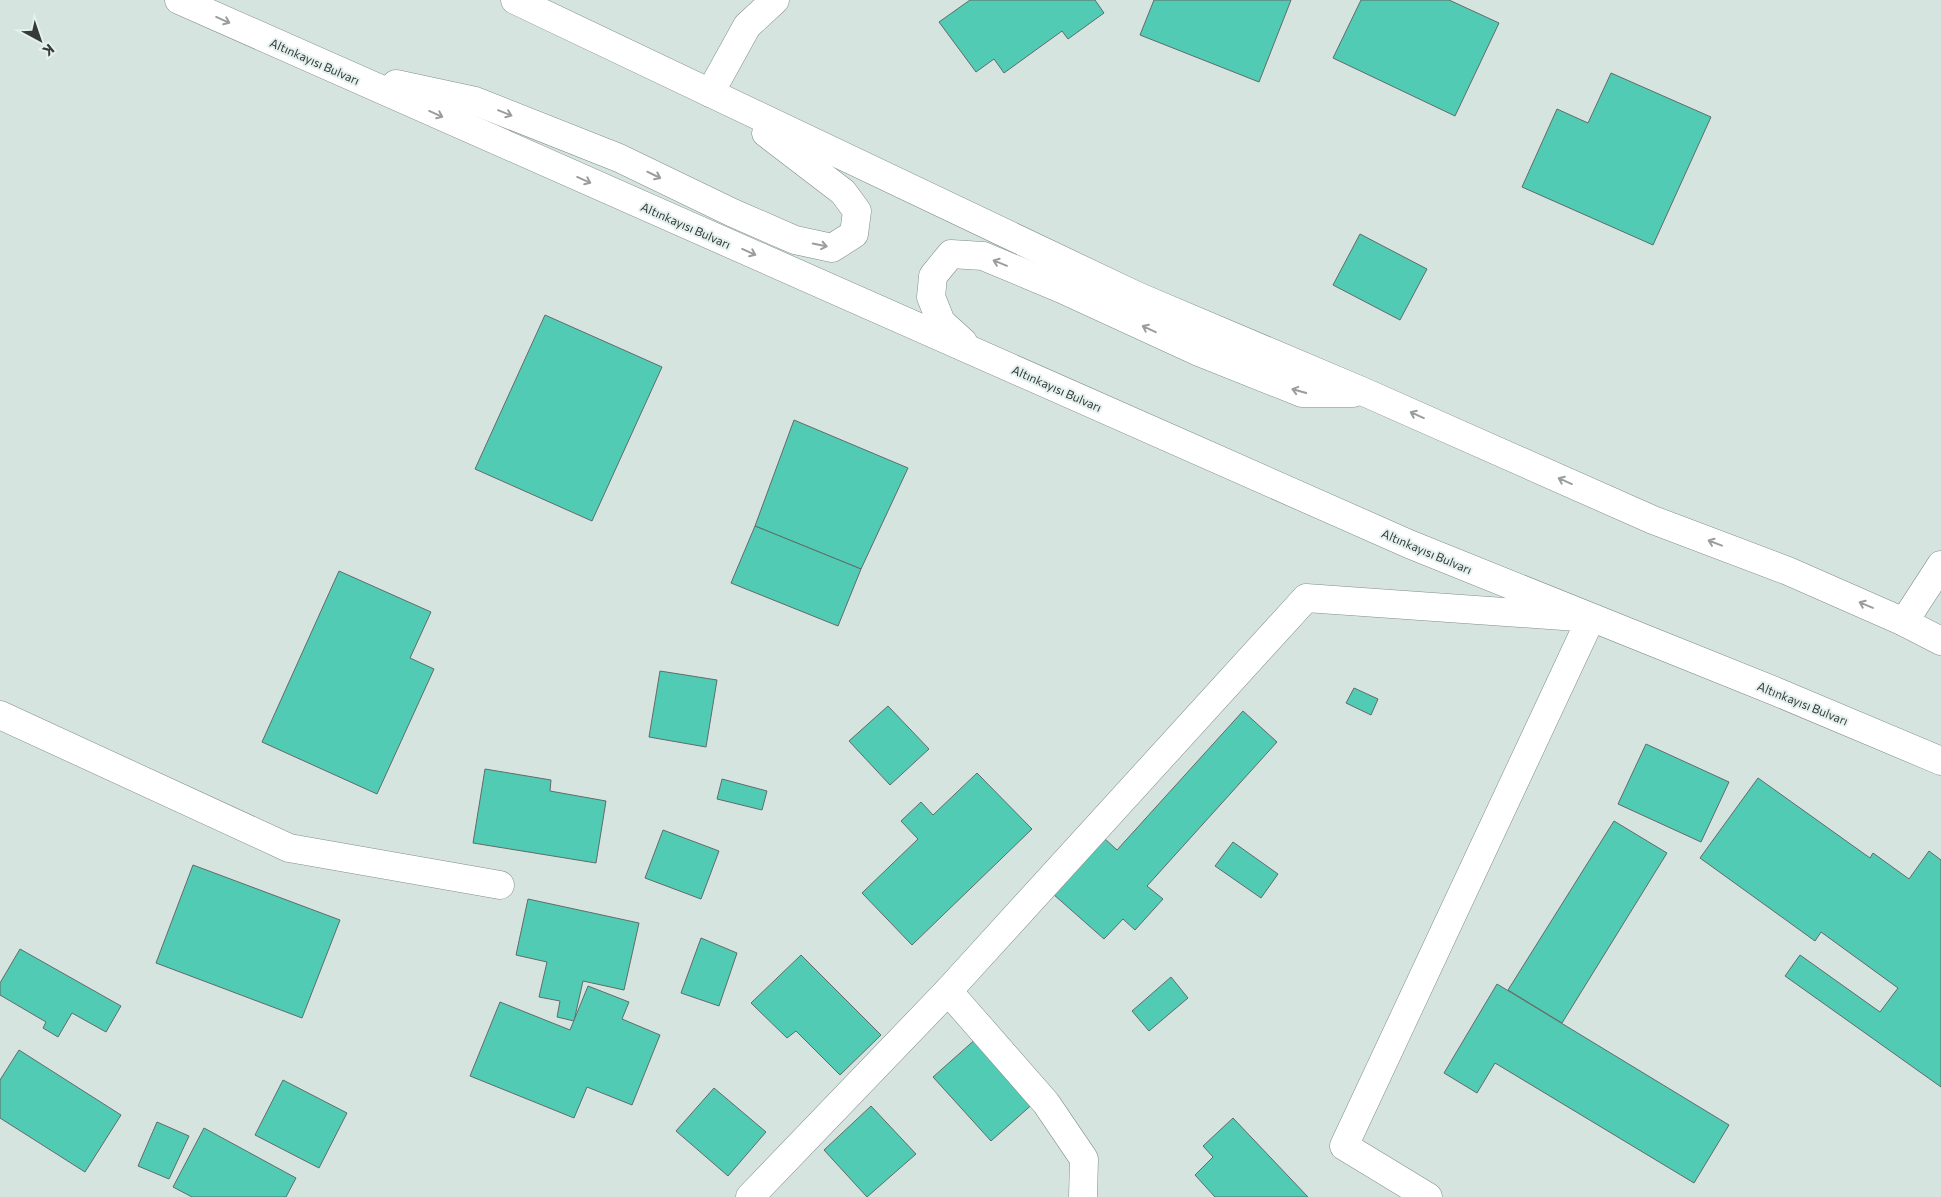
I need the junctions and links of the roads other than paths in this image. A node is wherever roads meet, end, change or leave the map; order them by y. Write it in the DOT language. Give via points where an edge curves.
graph roads {
  1 [pos="179,0"];
  2 [pos="515,0"];
  3 [pos="775,0"];
  4 [pos="339,71"];
  5 [pos="710,93"];
  6 [pos="970,350"];
  7 [pos="1364,392"];
  8 [pos="1941,565"];
  9 [pos="1591,618"];
  10 [pos="1904,622"];
  11 [pos="1941,641"];
  12 [pos="0,714"];
  13 [pos="1941,761"];
  14 [pos="500,885"];
  15 [pos="948,991"];
  16 [pos="750,1197"];
  17 [pos="1083,1197"];
  18 [pos="1428,1197"];
  1 -- 4 [label="main road, Altınkayısı Bulvarı, one-way"];
  2 -- 5 [label="main road"];
  3 -- 5 [label="main road" via="747,26"];
  4 -- 5 [label="main road, one-way" via="476,101 619,158 795,240 832,248 854,234 857,211 843,192"];
  4 -- 6 [label="main road, Altınkayısı Bulvarı, one-way"];
  5 -- 7 [label="main road" via="1136,296"];
  7 -- 6 [label="main road, one-way" via="1302,393 1199,352 983,256 951,254 933,276 931,297 941,322"];
  6 -- 9 [label="main road, Altınkayısı Bulvarı" via="1409,544"];
  10 -- 7 [label="main road, one-way" via="1788,572 1653,520"];
  8 -- 10 [label="main road"];
  9 -- 13 [label="main road, Altınkayısı Bulvarı"];
  9 -- 15 [label="main road" via="1306,598"];
  9 -- 18 [label="main road" via="1344,1146"];
  10 -- 11 [label="main road"];
  12 -- 14 [label="main road" via="289,848"];
  15 -- 16 [label="main road"];
  15 -- 17 [label="main road" via="1046,1103 1084,1159"];
}
